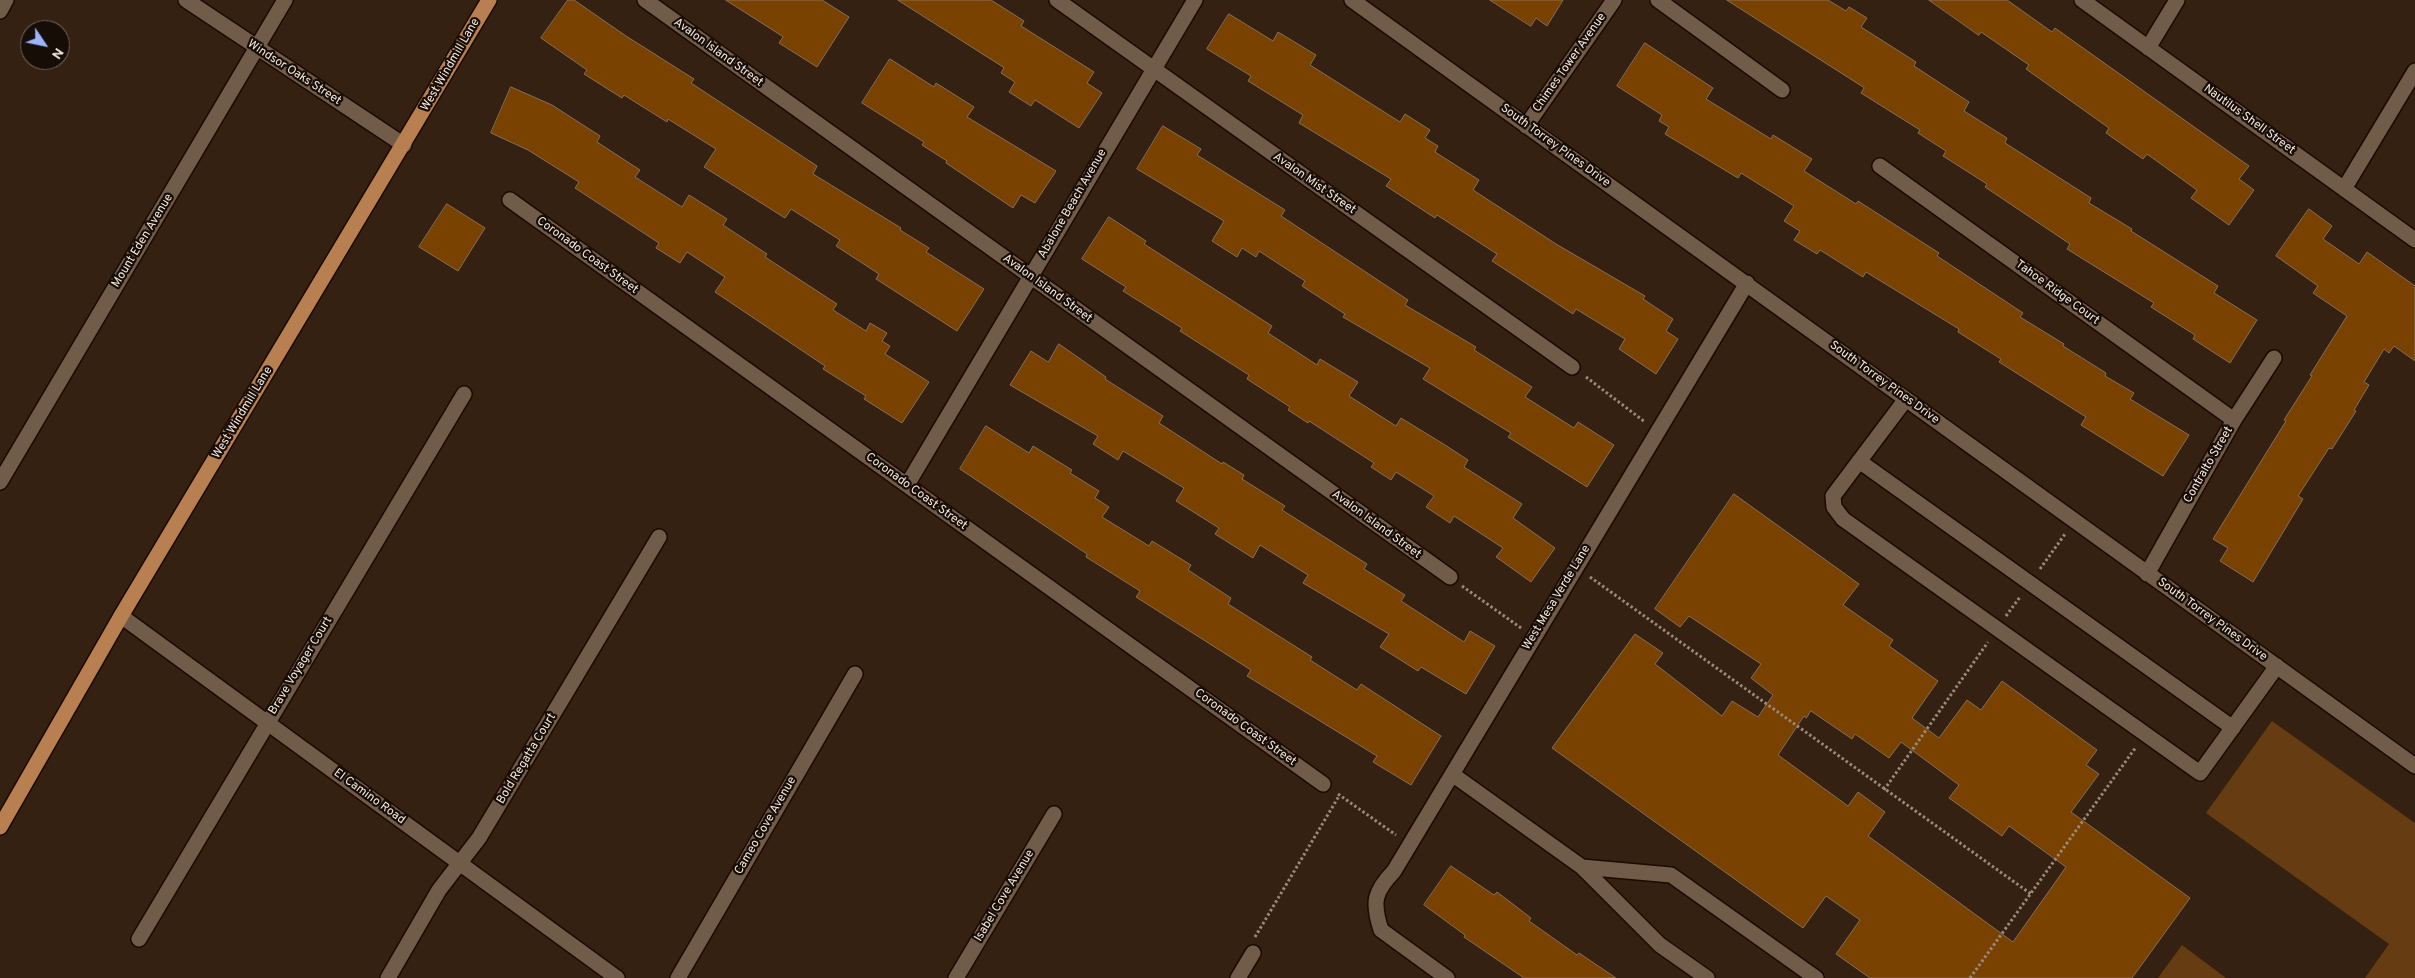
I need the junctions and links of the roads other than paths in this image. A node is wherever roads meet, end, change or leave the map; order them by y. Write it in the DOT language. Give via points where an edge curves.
graph roads {
  1 [pos="6,0"];
  2 [pos="186,0"];
  3 [pos="285,0"];
  4 [pos="489,0"];
  5 [pos="645,0"];
  6 [pos="1057,0"];
  7 [pos="1195,0"];
  8 [pos="1352,0"];
  9 [pos="1614,0"];
  10 [pos="1658,0"];
  11 [pos="2082,0"];
  12 [pos="2177,0"];
  13 [pos="0,11"];
  14 [pos="256,48"];
  15 [pos="2148,48"];
  16 [pos="1152,69"];
  17 [pos="2415,71"];
  18 [pos="1782,90"];
  19 [pos="1526,126"];
  20 [pos="404,145"];
  21 [pos="1880,166"];
  22 [pos="2344,189"];
  23 [pos="510,200"];
  24 [pos="2415,240"];
  25 [pos="1030,277"];
  26 [pos="1747,283"];
  27 [pos="2274,358"];
  28 [pos="1572,367"];
  29 [pos="464,394"];
  30 [pos="1906,399"];
  31 [pos="2234,420"];
  32 [pos="1860,461"];
  33 [pos="0,482"];
  34 [pos="907,485"];
  35 [pos="659,537"];
  36 [pos="2147,574"];
  37 [pos="1450,577"];
  38 [pos="121,616"];
  39 [pos="2277,666"];
  40 [pos="855,674"];
  41 [pos="267,723"];
  42 [pos="2233,728"];
  43 [pos="2415,766"];
  44 [pos="1452,774"];
  45 [pos="1323,784"];
  46 [pos="1054,814"];
  47 [pos="0,827"];
  48 [pos="459,863"];
  49 [pos="1582,867"];
  50 [pos="139,939"];
  51 [pos="1253,953"];
  52 [pos="388,978"];
  53 [pos="617,978"];
  54 [pos="678,978"];
  55 [pos="956,978"];
  56 [pos="1238,978"];
  57 [pos="1447,978"];
  58 [pos="1707,978"];
  59 [pos="1816,978"];
  1 -- 13 [label="street"];
  2 -- 14 [label="street, Windsor Oaks Street"];
  3 -- 14 [label="street, Mount Eden Avenue"];
  4 -- 20 [label="main road, West Windmill Lane"];
  5 -- 25 [label="street, Avalon Island Street"];
  6 -- 16 [label="street, Avalon Mist Street"];
  7 -- 16 [label="street, Abalone Beach Avenue"];
  8 -- 19 [label="street, South Torrey Pines Drive"];
  9 -- 19 [label="street, Chimes Tower Avenue"];
  10 -- 18 [label="street"];
  11 -- 15 [label="street, Nautilus Shell Street"];
  12 -- 15 [label="street"];
  14 -- 20 [label="street, Windsor Oaks Street"];
  14 -- 33 [label="street, Mount Eden Avenue"];
  15 -- 22 [label="street, Nautilus Shell Street"];
  16 -- 25 [label="street, Abalone Beach Avenue"];
  16 -- 28 [label="street, Avalon Mist Street"];
  17 -- 22 [label="street"];
  19 -- 26 [label="street, South Torrey Pines Drive"];
  20 -- 38 [label="main road, West Windmill Lane"];
  21 -- 31 [label="street, Tahoe Ridge Court"];
  22 -- 24 [label="street, Nautilus Shell Street"];
  23 -- 34 [label="street, Coronado Coast Street"];
  25 -- 34 [label="street, Abalone Beach Avenue"];
  25 -- 37 [label="street, Avalon Island Street"];
  26 -- 30 [label="street, South Torrey Pines Drive"];
  26 -- 44 [label="street, West Mesa Verde Lane"];
  27 -- 31 [label="street, Contralto Street"];
  29 -- 41 [label="street, Brave Voyager Court"];
  30 -- 32 [label="street"];
  30 -- 36 [label="street, South Torrey Pines Drive"];
  31 -- 36 [label="street, Contralto Street"];
  32 -- 42 [label="street"];
  32 -- 42 [label="street" via="1833,496 1834,507 1843,519 2200,773"];
  34 -- 45 [label="street, Coronado Coast Street"];
  35 -- 48 [label="street, Bold Regatta Court" via="479,838"];
  36 -- 39 [label="street, South Torrey Pines Drive"];
  38 -- 41 [label="street, El Camino Road"];
  38 -- 47 [label="main road, West Windmill Lane"];
  39 -- 42 [label="street"];
  39 -- 43 [label="street, South Torrey Pines Drive"];
  40 -- 54 [label="street, Cameo Cove Avenue"];
  41 -- 48 [label="street, El Camino Road"];
  41 -- 50 [label="street, Brave Voyager Court"];
  44 -- 49 [label="street"];
  44 -- 57 [label="street, West Mesa Verde Lane" via="1374,900 1381,930"];
  46 -- 55 [label="street, Isabel Cove Avenue"];
  48 -- 52 [label="street, Bold Regatta Court" via="439,890"];
  48 -- 53 [label="street, El Camino Road"];
  49 -- 58 [label="street" via="1660,945"];
  49 -- 59 [label="street" via="1671,874"];
  51 -- 56 [label="street"];
}
